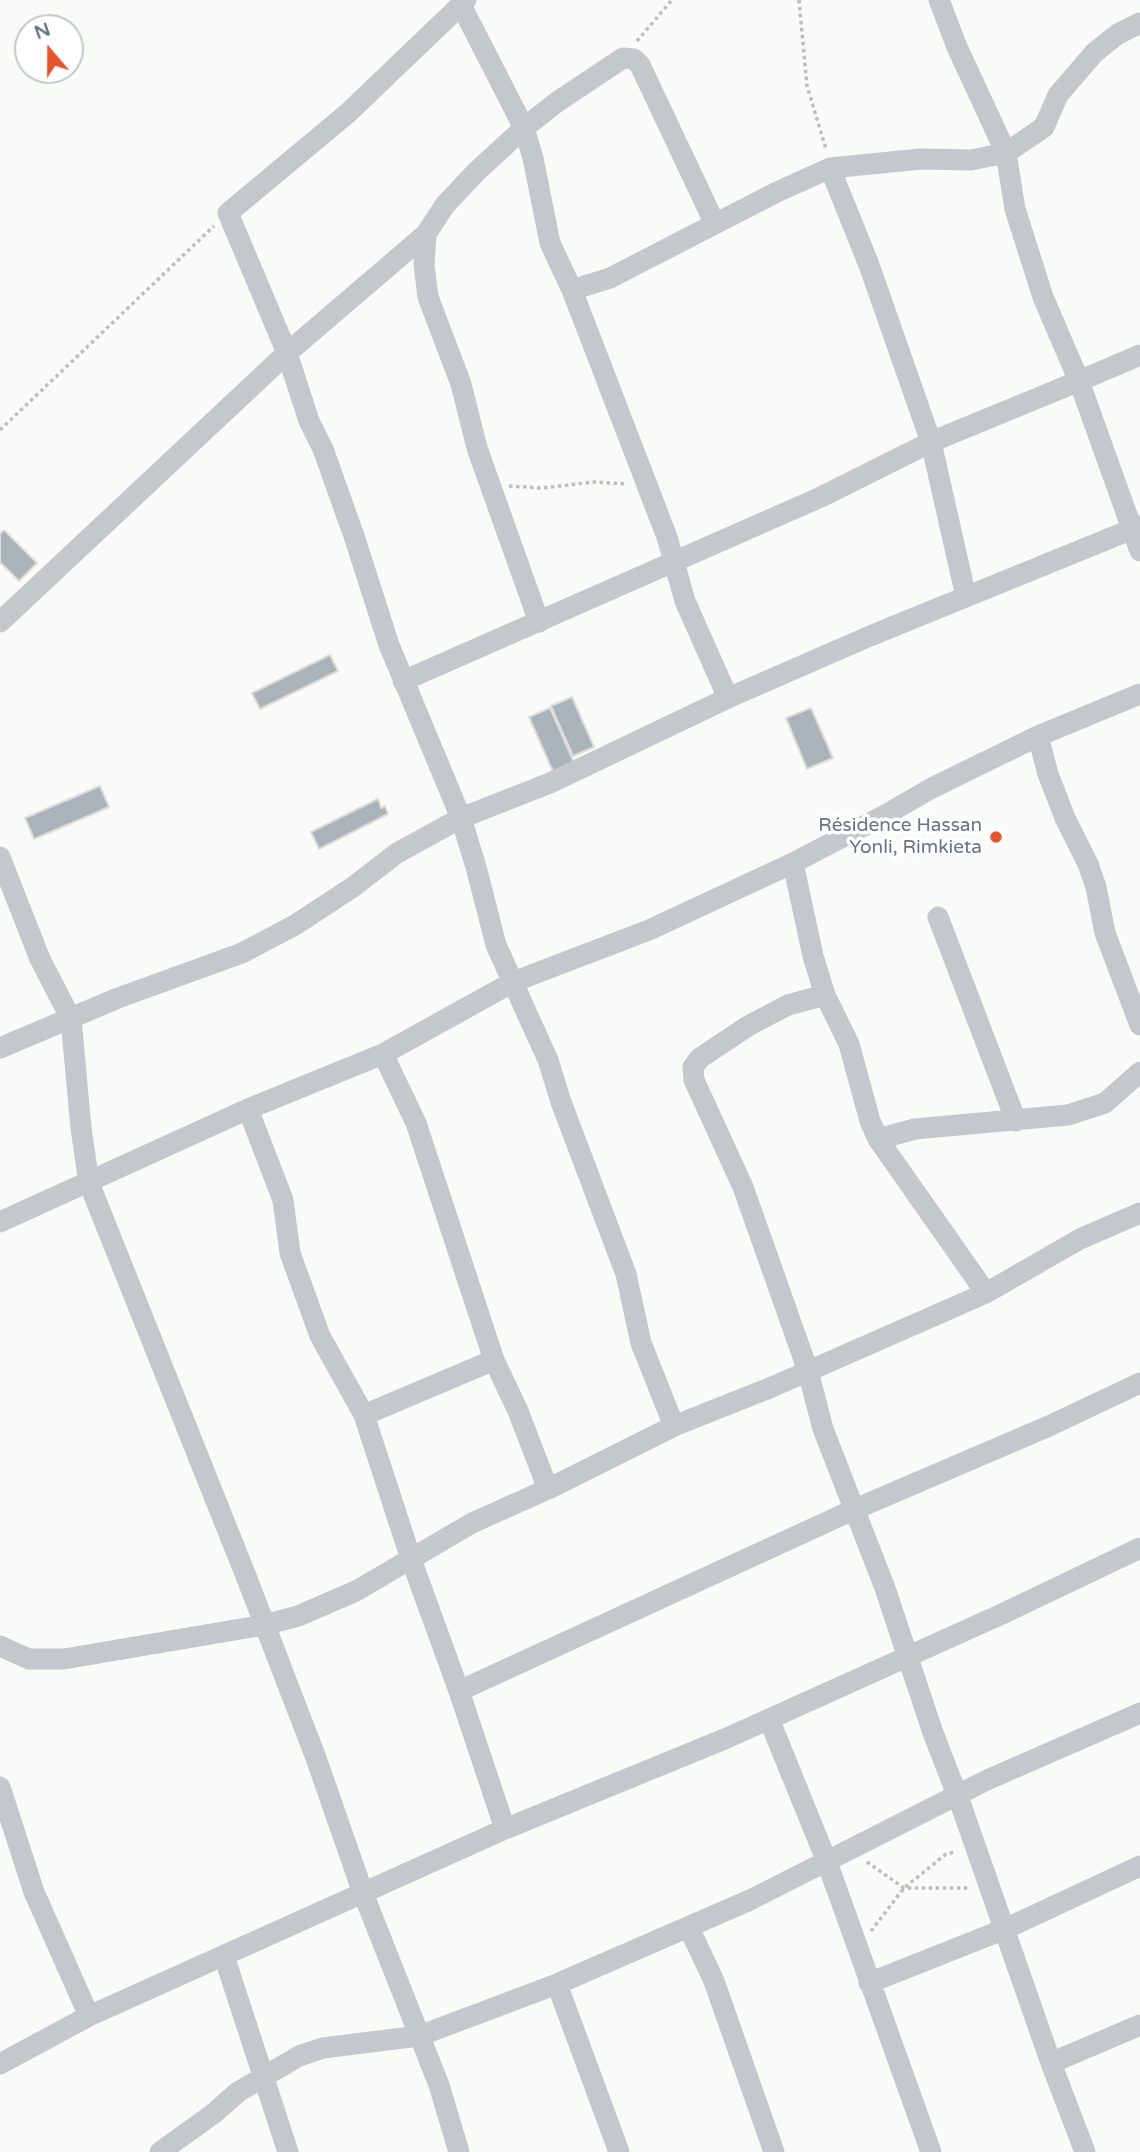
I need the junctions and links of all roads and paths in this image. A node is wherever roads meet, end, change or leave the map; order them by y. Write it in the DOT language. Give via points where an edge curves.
graph roads {
  1 [pos="672,0"];
  2 [pos="799,0"];
  3 [pos="939,0"];
  4 [pos="463,2"];
  5 [pos="1140,23"];
  6 [pos="623,58"];
  7 [pos="524,128"];
  8 [pos="1006,153"];
  9 [pos="831,168"];
  10 [pos="228,213"];
  11 [pos="715,224"];
  12 [pos="425,234"];
  13 [pos="572,290"];
  14 [pos="287,352"];
  15 [pos="1140,355"];
  16 [pos="1079,381"];
  17 [pos="0,430"];
  18 [pos="931,442"];
  19 [pos="489,483"];
  20 [pos="646,486"];
  21 [pos="1137,528"];
  22 [pos="1140,551"];
  23 [pos="676,562"];
  24 [pos="966,597"];
  25 [pos="0,622"];
  26 [pos="538,622"];
  27 [pos="404,681"];
  28 [pos="1140,694"];
  29 [pos="728,698"];
  30 [pos="1038,736"];
  31 [pos="461,818"];
  32 [pos="0,856"];
  33 [pos="793,863"];
  34 [pos="938,917"];
  35 [pos="513,982"];
  36 [pos="825,995"];
  37 [pos="71,1019"];
  38 [pos="1140,1025"];
  39 [pos="0,1048"];
  40 [pos="383,1054"];
  41 [pos="1140,1072"];
  42 [pos="248,1109"];
  43 [pos="1016,1121"];
  44 [pos="878,1139"];
  45 [pos="89,1183"];
  46 [pos="1140,1213"];
  47 [pos="0,1222"];
  48 [pos="986,1293"];
  49 [pos="495,1360"];
  50 [pos="808,1371"];
  51 [pos="1140,1383"];
  52 [pos="364,1415"];
  53 [pos="674,1426"];
  54 [pos="548,1489"];
  55 [pos="853,1510"];
  56 [pos="1140,1548"];
  57 [pos="411,1559"];
  58 [pos="264,1625"];
  59 [pos="0,1646"];
  60 [pos="908,1656"];
  61 [pos="459,1691"];
  62 [pos="1140,1713"];
  63 [pos="769,1718"];
  64 [pos="0,1787"];
  65 [pos="957,1796"];
  66 [pos="505,1829"];
  67 [pos="975,1847"];
  68 [pos="851,1850"];
  69 [pos="827,1862"];
  70 [pos="1140,1866"];
  71 [pos="989,1887"];
  72 [pos="904,1888"];
  73 [pos="363,1893"];
  74 [pos="689,1928"];
  75 [pos="1005,1929"];
  76 [pos="858,1951"];
  77 [pos="224,1956"];
  78 [pos="869,1983"];
  79 [pos="557,1984"];
  80 [pos="89,2015"];
  81 [pos="1140,2025"];
  82 [pos="419,2036"];
  83 [pos="1051,2063"];
  84 [pos="0,2064"];
  85 [pos="262,2077"];
  86 [pos="160,2152"];
  87 [pos="288,2152"];
  88 [pos="459,2152"];
  89 [pos="619,2152"];
  90 [pos="774,2152"];
  91 [pos="931,2152"];
  92 [pos="1085,2152"];
  1 -- 6 [label="path"];
  2 -- 9 [label="path" via="807,86"];
  3 -- 8 [label="street"];
  4 -- 7 [label="street"];
  4 -- 10 [label="street" via="348,113"];
  5 -- 8 [label="street" via="1095,52 1058,94 1044,127"];
  6 -- 7 [label="street"];
  6 -- 11 [label="street" via="640,65"];
  7 -- 12 [label="street" via="445,205"];
  7 -- 13 [label="street" via="550,243"];
  8 -- 9 [label="street" via="971,160 921,159"];
  8 -- 16 [label="street" via="1015,209 1043,297"];
  9 -- 11 [label="street"];
  9 -- 18 [label="street"];
  10 -- 14 [label="street"];
  10 -- 17 [label="path"];
  11 -- 13 [label="street" via="610,278"];
  12 -- 14 [label="street"];
  12 -- 19 [label="street" via="428,297 461,384"];
  13 -- 20 [label="street"];
  14 -- 25 [label="street"];
  14 -- 27 [label="street"];
  15 -- 16 [label="street"];
  16 -- 18 [label="street"];
  16 -- 21 [label="street"];
  18 -- 23 [label="street"];
  18 -- 24 [label="street"];
  19 -- 20 [label="path" via="542,488 594,482"];
  19 -- 26 [label="street"];
  20 -- 23 [label="street"];
  21 -- 22 [label="street"];
  21 -- 24 [label="street"];
  23 -- 26 [label="street"];
  23 -- 29 [label="street" via="685,601"];
  24 -- 29 [label="street"];
  26 -- 27 [label="street"];
  27 -- 31 [label="street"];
  28 -- 30 [label="street"];
  29 -- 31 [label="street" via="550,783"];
  30 -- 33 [label="street"];
  30 -- 38 [label="street" via="1065,818 1088,864 1105,933"];
  31 -- 35 [label="street" via="496,945"];
  31 -- 37 [label="street" via="397,853 295,925 242,953"];
  32 -- 37 [label="street" via="40,959"];
  33 -- 35 [label="street" via="649,930"];
  33 -- 36 [label="street"];
  34 -- 43 [label="street"];
  35 -- 40 [label="street"];
  35 -- 53 [label="street" via="548,1060 626,1274 641,1343"];
  36 -- 44 [label="street" via="849,1044"];
  36 -- 50 [label="street" via="788,1005 748,1026 693,1067 694,1080 743,1187"];
  37 -- 39 [label="street"];
  37 -- 45 [label="street"];
  40 -- 42 [label="street"];
  40 -- 49 [label="street" via="416,1122"];
  41 -- 43 [label="street" via="1105,1103 1068,1115"];
  42 -- 45 [label="street"];
  42 -- 52 [label="street" via="283,1200 290,1253 320,1336"];
  43 -- 44 [label="street" via="915,1129"];
  44 -- 48 [label="street"];
  45 -- 47 [label="street"];
  45 -- 58 [label="street"];
  46 -- 48 [label="street" via="1080,1239"];
  48 -- 50 [label="street"];
  49 -- 52 [label="street"];
  49 -- 54 [label="street"];
  50 -- 53 [label="street"];
  50 -- 55 [label="street" via="823,1429"];
  51 -- 55 [label="street"];
  52 -- 57 [label="street"];
  53 -- 54 [label="street"];
  54 -- 57 [label="street" via="472,1522"];
  55 -- 60 [label="street"];
  55 -- 61 [label="street"];
  56 -- 60 [label="street"];
  57 -- 58 [label="street" via="356,1591"];
  57 -- 61 [label="street"];
  58 -- 59 [label="street" via="64,1659 29,1659"];
  58 -- 73 [label="street"];
  60 -- 63 [label="street"];
  60 -- 65 [label="street"];
  61 -- 66 [label="street"];
  62 -- 65 [label="street"];
  63 -- 66 [label="street"];
  63 -- 69 [label="street"];
  64 -- 80 [label="street" via="34,1892"];
  65 -- 67 [label="street"];
  65 -- 68 [label="street"];
  66 -- 73 [label="street"];
  67 -- 71 [label="street"];
  67 -- 72 [label="path" via="946,1854"];
  68 -- 69 [label="street"];
  68 -- 72 [label="path"];
  69 -- 74 [label="street"];
  69 -- 76 [label="street"];
  70 -- 75 [label="street"];
  71 -- 72 [label="path"];
  71 -- 75 [label="street"];
  72 -- 76 [label="path"];
  73 -- 77 [label="street"];
  73 -- 82 [label="street"];
  74 -- 79 [label="street"];
  74 -- 90 [label="street" via="714,1981"];
  75 -- 78 [label="street"];
  75 -- 83 [label="street"];
  76 -- 78 [label="street"];
  77 -- 80 [label="street"];
  77 -- 85 [label="street"];
  78 -- 91 [label="street"];
  79 -- 82 [label="street"];
  79 -- 89 [label="street"];
  80 -- 84 [label="street"];
  81 -- 83 [label="street"];
  82 -- 85 [label="street" via="323,2048"];
  82 -- 88 [label="street"];
  83 -- 92 [label="street"];
  85 -- 86 [label="street"];
  85 -- 87 [label="street"];
}
